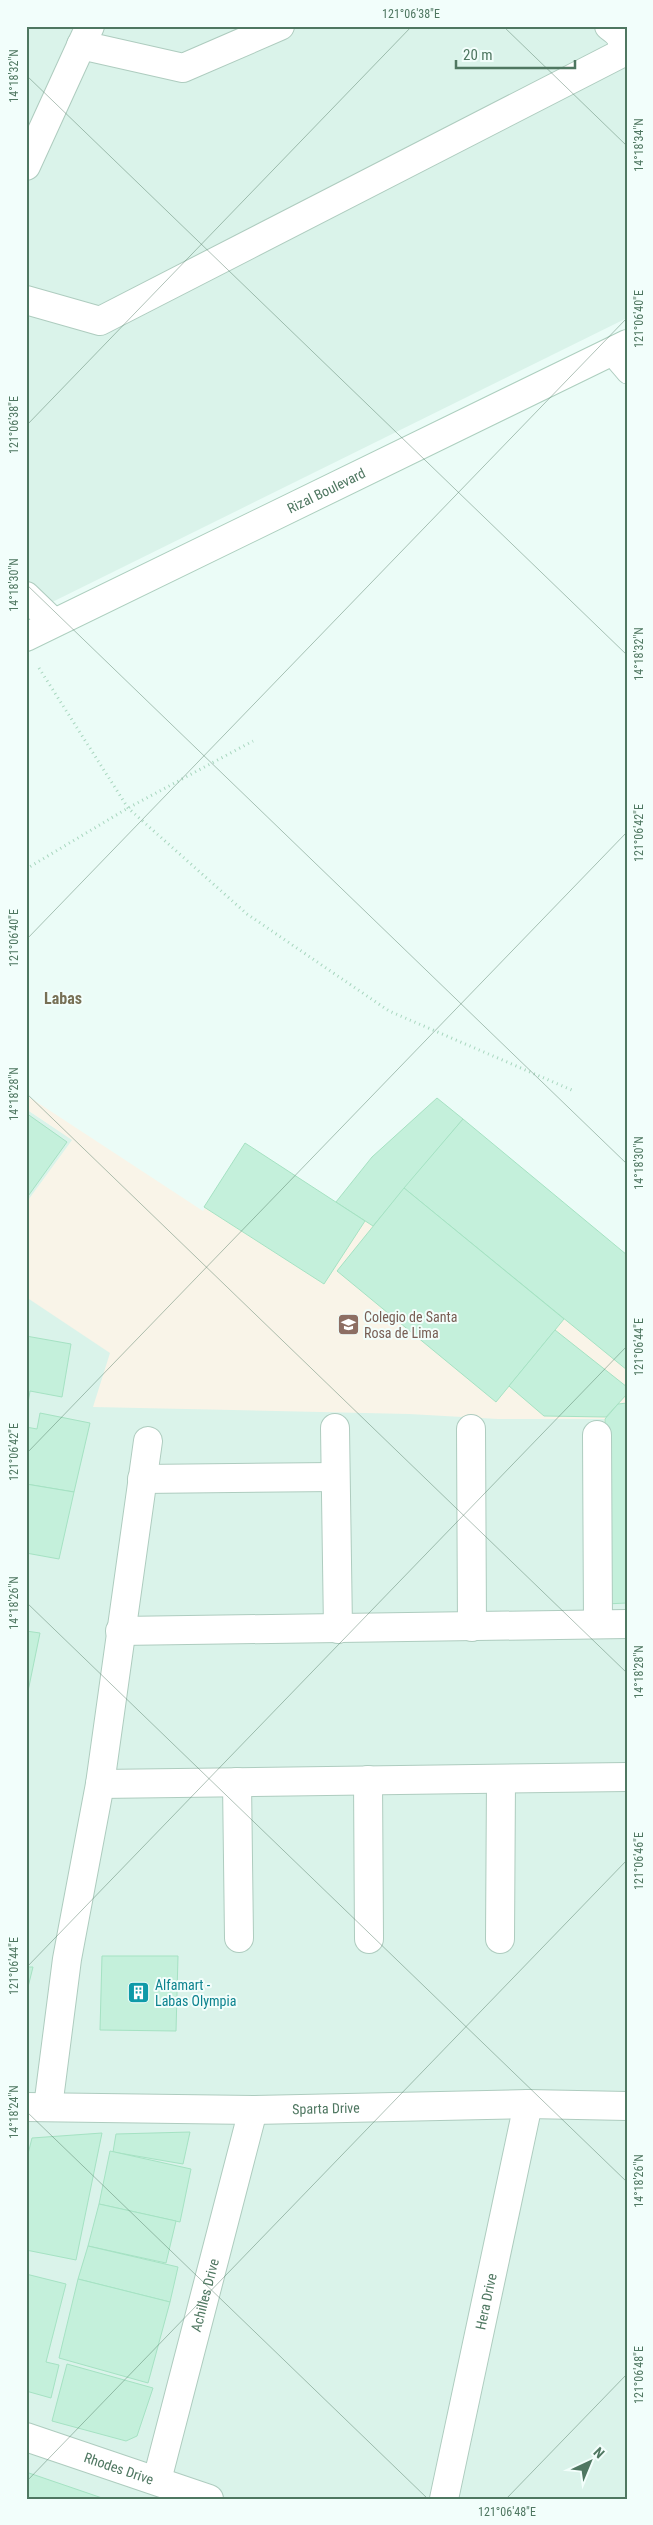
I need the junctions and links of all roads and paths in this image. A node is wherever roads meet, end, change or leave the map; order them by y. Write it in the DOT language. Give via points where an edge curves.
graph roads {
  1 [pos="280,26"];
  2 [pos="609,26"];
  3 [pos="86,35"];
  4 [pos="26,166"];
  5 [pos="26,300"];
  6 [pos="618,348"];
  7 [pos="627,374"];
  8 [pos="26,596"];
  9 [pos="53,622"];
  10 [pos="26,637"];
  11 [pos="37,666"];
  12 [pos="252,741"];
  13 [pos="128,808"];
  14 [pos="26,868"];
  15 [pos="574,1091"];
  16 [pos="334,1428"];
  17 [pos="471,1428"];
  18 [pos="597,1435"];
  19 [pos="148,1441"];
  20 [pos="334,1477"];
  21 [pos="142,1479"];
  22 [pos="598,1624"];
  23 [pos="627,1624"];
  24 [pos="472,1627"];
  25 [pos="338,1629"];
  26 [pos="120,1630"];
  27 [pos="627,1777"];
  28 [pos="368,1780"];
  29 [pos="501,1780"];
  30 [pos="237,1782"];
  31 [pos="100,1784"];
  32 [pos="238,1938"];
  33 [pos="369,1939"];
  34 [pos="500,1940"];
  35 [pos="528,2104"];
  36 [pos="627,2106"];
  37 [pos="37,2107"];
  38 [pos="253,2110"];
  39 [pos="26,2438"];
  40 [pos="158,2480"];
  41 [pos="210,2499"];
  42 [pos="444,2499"];
  1 -- 3 [label="street" via="183,68"];
  2 -- 5 [label="street" via="621,35 624,42 620,54 100,321"];
  3 -- 4 [label="street"];
  6 -- 7 [label="lane"];
  6 -- 9 [label="street, Rizal Boulevard"];
  8 -- 9 [label="street"];
  9 -- 10 [label="street, Rizal Boulevard"];
  11 -- 13 [label="path"];
  12 -- 13 [label="path"];
  13 -- 14 [label="path"];
  13 -- 15 [label="path" via="247,914 389,1011"];
  16 -- 20 [label="street"];
  17 -- 24 [label="street"];
  18 -- 22 [label="street"];
  19 -- 21 [label="street"];
  20 -- 21 [label="street"];
  20 -- 25 [label="street"];
  21 -- 26 [label="street"];
  22 -- 23 [label="street"];
  22 -- 24 [label="street"];
  24 -- 25 [label="street"];
  25 -- 26 [label="street"];
  26 -- 31 [label="street"];
  27 -- 29 [label="street"];
  28 -- 29 [label="street"];
  28 -- 30 [label="street"];
  28 -- 33 [label="street"];
  29 -- 34 [label="street"];
  30 -- 31 [label="street"];
  30 -- 32 [label="street"];
  31 -- 37 [label="street"];
  35 -- 36 [label="street, Sparta Drive"];
  35 -- 38 [label="street, Sparta Drive"];
  35 -- 42 [label="street, Hera Drive"];
  37 -- 38 [label="street, Sparta Drive"];
  38 -- 40 [label="street, Achilles Drive"];
  39 -- 40 [label="street, Rhodes Drive"];
  40 -- 41 [label="street, Rhodes Drive"];
}
